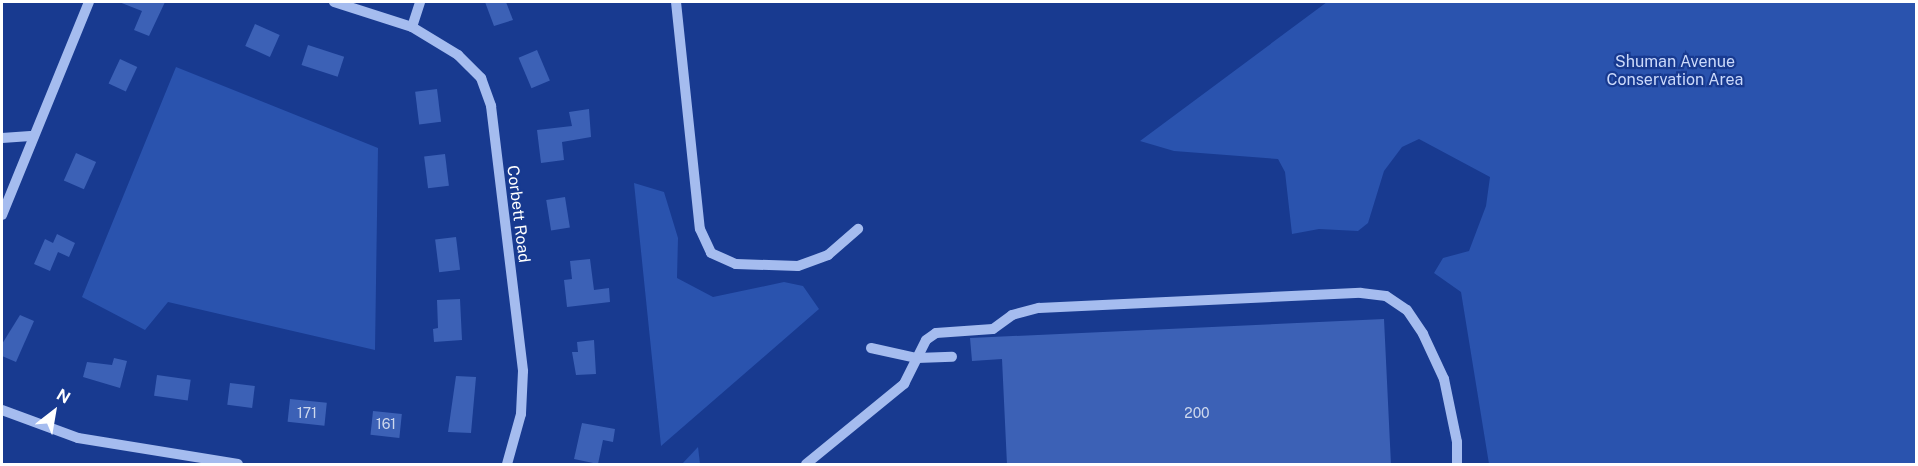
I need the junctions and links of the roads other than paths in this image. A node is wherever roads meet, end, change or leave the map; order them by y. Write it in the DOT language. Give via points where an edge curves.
graph roads {
  1 [pos="89,2"];
  2 [pos="334,2"];
  3 [pos="420,2"];
  4 [pos="676,2"];
  5 [pos="412,27"];
  6 [pos="34,136"];
  7 [pos="2,138"];
  8 [pos="2,215"];
  9 [pos="858,229"];
  10 [pos="871,348"];
  11 [pos="952,357"];
  12 [pos="917,358"];
  13 [pos="2,410"];
  14 [pos="238,465"];
  15 [pos="507,465"];
  16 [pos="806,465"];
  17 [pos="1457,465"];
  1 -- 6 [label="street"];
  2 -- 5 [label="street, Corbett Road"];
  3 -- 5 [label="street"];
  4 -- 9 [label="street" via="700,229 711,253 736,264 798,266 828,255"];
  5 -- 15 [label="street, Corbett Road" via="466,63 481,78 491,106 524,371 521,414"];
  6 -- 7 [label="street"];
  6 -- 8 [label="street"];
  10 -- 12 [label="street"];
  11 -- 12 [label="street"];
  12 -- 16 [label="street" via="914,371 904,384"];
  12 -- 17 [label="street" via="926,340 936,333 993,329 1012,315 1039,308 1361,293 1386,296 1407,310 1444,379 1457,442"];
  13 -- 14 [label="street" via="78,438"];
}
